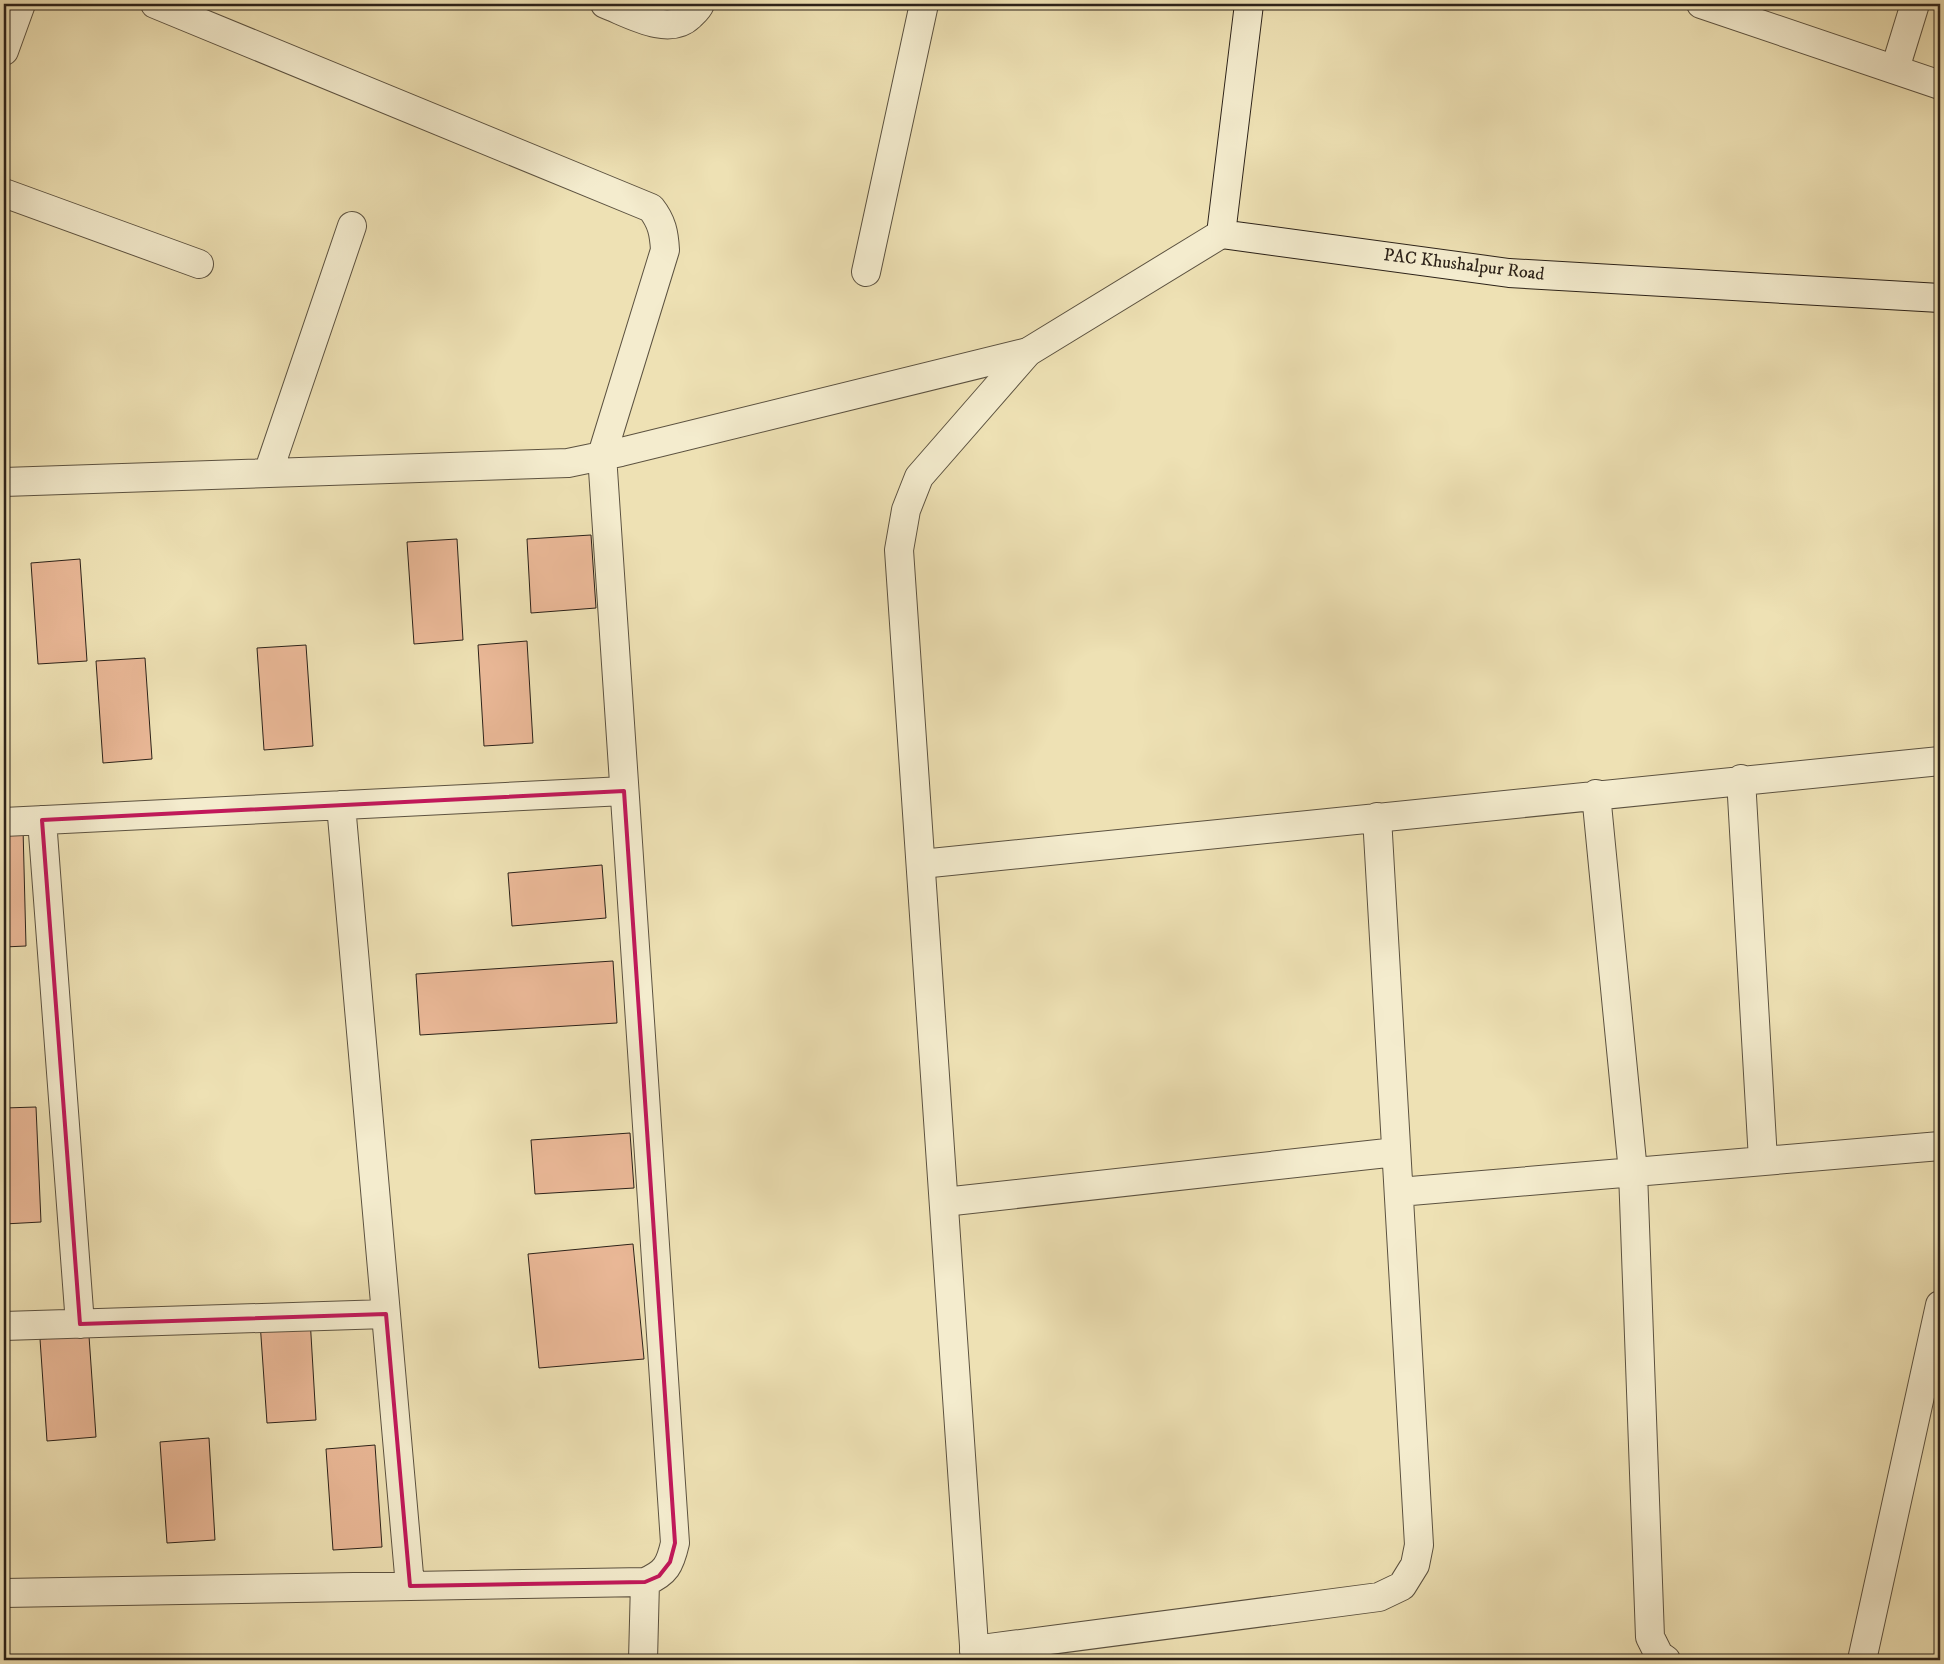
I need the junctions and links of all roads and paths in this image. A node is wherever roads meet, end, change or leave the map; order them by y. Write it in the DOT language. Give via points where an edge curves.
graph roads {
  1 [pos="21,4"];
  2 [pos="155,4"];
  3 [pos="605,4"];
  4 [pos="700,4"];
  5 [pos="924,4"];
  6 [pos="1249,4"];
  7 [pos="1701,4"];
  8 [pos="1915,4"];
  9 [pos="4,51"];
  10 [pos="1895,70"];
  11 [pos="1940,85"];
  12 [pos="4,193"];
  13 [pos="352,226"];
  14 [pos="1221,234"];
  15 [pos="199,264"];
  16 [pos="866,272"];
  17 [pos="1940,298"];
  18 [pos="1028,352"];
  19 [pos="602,455"];
  20 [pos="268,473"];
  21 [pos="4,482"];
  22 [pos="1940,760"];
  23 [pos="1742,779"];
  24 [pos="624,791"];
  25 [pos="1596,794"];
  26 [pos="341,805"];
  27 [pos="1377,817"];
  28 [pos="42,820"];
  29 [pos="4,822"];
  30 [pos="921,864"];
  31 [pos="1940,1146"];
  32 [pos="1396,1152"];
  33 [pos="1763,1160"];
  34 [pos="1633,1172"];
  35 [pos="1398,1192"];
  36 [pos="944,1202"];
  37 [pos="1940,1305"];
  38 [pos="386,1314"];
  39 [pos="80,1324"];
  40 [pos="4,1326"];
  41 [pos="645,1582"];
  42 [pos="410,1586"];
  43 [pos="4,1592"];
  44 [pos="975,1655"];
  45 [pos="643,1660"];
  46 [pos="1666,1660"];
  47 [pos="1862,1660"];
  1 -- 9 [label="street"];
  2 -- 19 [label="street" via="652,208 660,219 665,250"];
  3 -- 4 [label="street" via="663,26 683,22"];
  5 -- 16 [label="street"];
  6 -- 14 [label="street"];
  7 -- 10 [label="street"];
  8 -- 10 [label="street"];
  10 -- 11 [label="street"];
  12 -- 15 [label="street"];
  13 -- 20 [label="street"];
  14 -- 17 [label="street, PAC Khushalpur Road" via="1509,273"];
  14 -- 18 [label="street"];
  18 -- 19 [label="street"];
  18 -- 30 [label="street" via="919,477 906,510 899,550"];
  19 -- 20 [label="street" via="568,462"];
  19 -- 24 [label="street"];
  20 -- 21 [label="street"];
  22 -- 23 [label="street"];
  23 -- 25 [label="street"];
  23 -- 33 [label="street"];
  24 -- 26 [label="street"];
  24 -- 41 [label="street" via="675,1543 670,1562 659,1576"];
  25 -- 27 [label="street"];
  25 -- 34 [label="street"];
  26 -- 28 [label="street"];
  26 -- 38 [label="street"];
  27 -- 30 [label="street"];
  27 -- 32 [label="street"];
  28 -- 29 [label="street"];
  28 -- 39 [label="street"];
  30 -- 36 [label="street"];
  31 -- 33 [label="street"];
  32 -- 35 [label="street"];
  32 -- 36 [label="street"];
  33 -- 34 [label="street"];
  34 -- 35 [label="street"];
  34 -- 46 [label="street" via="1650,1638 1659,1655"];
  35 -- 44 [label="street" via="1419,1545 1415,1565 1402,1586 1379,1597"];
  36 -- 44 [label="street"];
  37 -- 47 [label="street"];
  38 -- 39 [label="street"];
  38 -- 42 [label="street"];
  39 -- 40 [label="street"];
  41 -- 42 [label="street"];
  41 -- 45 [label="street"];
  42 -- 43 [label="street"];
}
